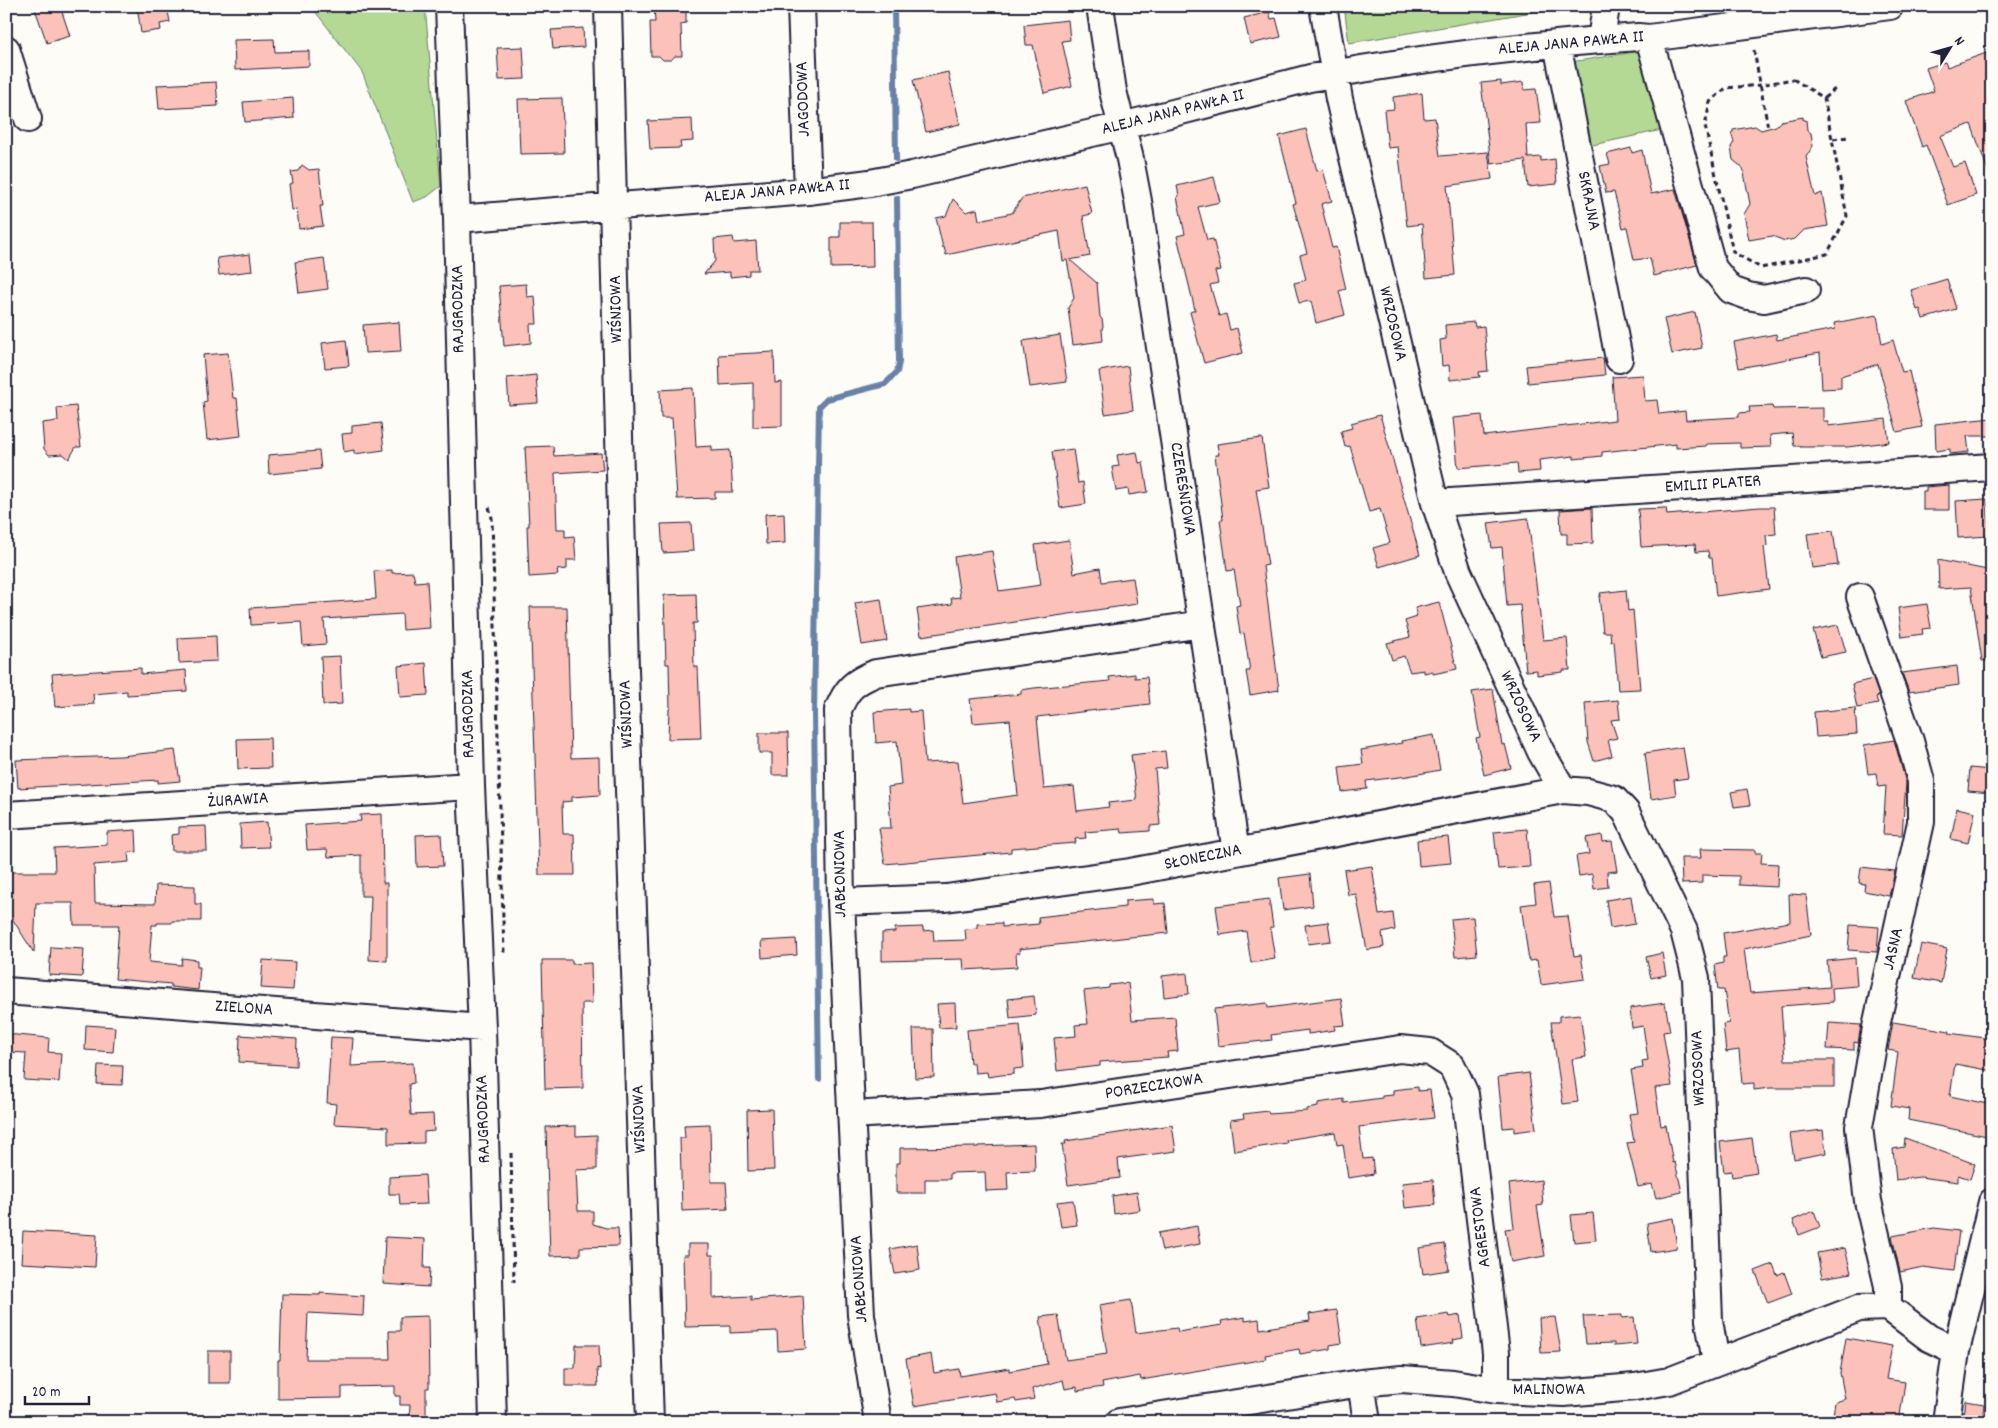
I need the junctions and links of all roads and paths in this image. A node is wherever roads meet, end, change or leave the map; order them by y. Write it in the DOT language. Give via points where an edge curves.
graph roads {
  1 [pos="449,6"];
  2 [pos="608,6"];
  3 [pos="801,6"];
  4 [pos="1100,6"];
  5 [pos="1323,6"];
  6 [pos="1606,6"];
  7 [pos="1885,6"];
  8 [pos="1649,38"];
  9 [pos="1600,40"];
  10 [pos="1557,44"];
  11 [pos="6,49"];
  12 [pos="1754,50"];
  13 [pos="1334,73"];
  14 [pos="1760,85"];
  15 [pos="1836,88"];
  16 [pos="1824,98"];
  17 [pos="28,119"];
  18 [pos="1122,126"];
  19 [pos="1768,128"];
  20 [pos="1848,137"];
  21 [pos="1833,139"];
  22 [pos="808,191"];
  23 [pos="613,206"];
  24 [pos="457,219"];
  25 [pos="1806,290"];
  26 [pos="1620,359"];
  27 [pos="1992,467"];
  28 [pos="1435,503"];
  29 [pos="1860,597"];
  30 [pos="1202,624"];
  31 [pos="471,786"];
  32 [pos="1563,790"];
  33 [pos="6,815"];
  34 [pos="1236,852"];
  35 [pos="841,902"];
  36 [pos="6,991"];
  37 [pos="482,1028"];
  38 [pos="1452,1066"];
  39 [pos="851,1115"];
  40 [pos="1992,1202"];
  41 [pos="1983,1269"];
  42 [pos="1888,1307"];
  43 [pos="1956,1351"];
  44 [pos="1716,1363"];
  45 [pos="1361,1384"];
  46 [pos="1496,1390"];
  47 [pos="493,1422"];
  48 [pos="650,1422"];
  49 [pos="878,1422"];
  50 [pos="1119,1422"];
  51 [pos="1367,1422"];
  52 [pos="1946,1422"];
  1 -- 24 [label="street, RAJGRODZKA"];
  2 -- 23 [label="street, WIŚNIOWA"];
  3 -- 22 [label="street, JAGODOWA"];
  4 -- 18 [label="street" via="1113,92"];
  5 -- 13 [label="street, WRZOSOWA"];
  6 -- 9 [label="street"];
  7 -- 8 [label="street, ALEJA JANA PAWŁA II"];
  8 -- 9 [label="street, ALEJA JANA PAWŁA II"];
  8 -- 25 [label="street" via="1713,268 1731,290 1748,296 1764,299"];
  9 -- 10 [label="street, ALEJA JANA PAWŁA II"];
  10 -- 13 [label="street, ALEJA JANA PAWŁA II"];
  10 -- 26 [label="street, SKRAJNA"];
  11 -- 17 [label="street"];
  12 -- 14 [label="path"];
  13 -- 18 [label="street, ALEJA JANA PAWŁA II"];
  13 -- 28 [label="street, WRZOSOWA"];
  14 -- 16 [label="path" via="1793,79"];
  14 -- 19 [label="path"];
  14 -- 21 [label="path" via="1726,88 1710,102 1705,126 1733,252 1761,268 1827,254 1848,216"];
  15 -- 16 [label="path"];
  16 -- 21 [label="path"];
  18 -- 22 [label="street, ALEJA JANA PAWŁA II" via="912,175"];
  18 -- 30 [label="street, CZEREŚNIOWA" via="1138,201"];
  20 -- 21 [label="path"];
  22 -- 23 [label="street, ALEJA JANA PAWŁA II"];
  23 -- 24 [label="street, ALEJA JANA PAWŁA II"];
  23 -- 48 [label="street, WIŚNIOWA"];
  24 -- 31 [label="street, RAJGRODZKA"];
  27 -- 28 [label="street, EMILII PLATER"];
  28 -- 32 [label="street, WRZOSOWA" via="1458,572 1541,752"];
  29 -- 42 [label="street, JASNA" via="1921,781 1921,822 1877,1022 1859,1128 1868,1201 1888,1286"];
  30 -- 34 [label="street, CZEREŚNIOWA"];
  30 -- 35 [label="street, JABŁONIOWA" via="876,673 860,680 846,692 838,710"];
  31 -- 33 [label="street, ŻURAWIA"];
  31 -- 37 [label="street, RAJGRODZKA"];
  32 -- 34 [label="street, SŁONECZNA"];
  32 -- 44 [label="street, WRZOSOWA" via="1614,799 1626,812 1684,931 1696,978 1709,1320"];
  34 -- 35 [label="street, SŁONECZNA" via="1130,872 946,898"];
  35 -- 39 [label="street, JABŁONIOWA"];
  36 -- 37 [label="street, ZIELONA"];
  37 -- 47 [label="street, RAJGRODZKA"];
  38 -- 39 [label="street, PORZECZKOWA" via="1430,1052 1400,1049 1041,1104"];
  38 -- 46 [label="street, AGRESTOWA" via="1465,1094 1496,1353"];
  39 -- 49 [label="street, JABŁONIOWA" via="861,1315"];
  40 -- 41 [label="street"];
  41 -- 43 [label="street"];
  42 -- 43 [label="street" via="1929,1338"];
  42 -- 44 [label="street, MALINOWA" via="1859,1308"];
  43 -- 52 [label="street"];
  44 -- 46 [label="street, MALINOWA" via="1669,1381 1635,1387 1564,1393"];
  45 -- 46 [label="street, MALINOWA" via="1402,1379"];
  45 -- 50 [label="street, MALINOWA"];
  45 -- 51 [label="street"];
}
